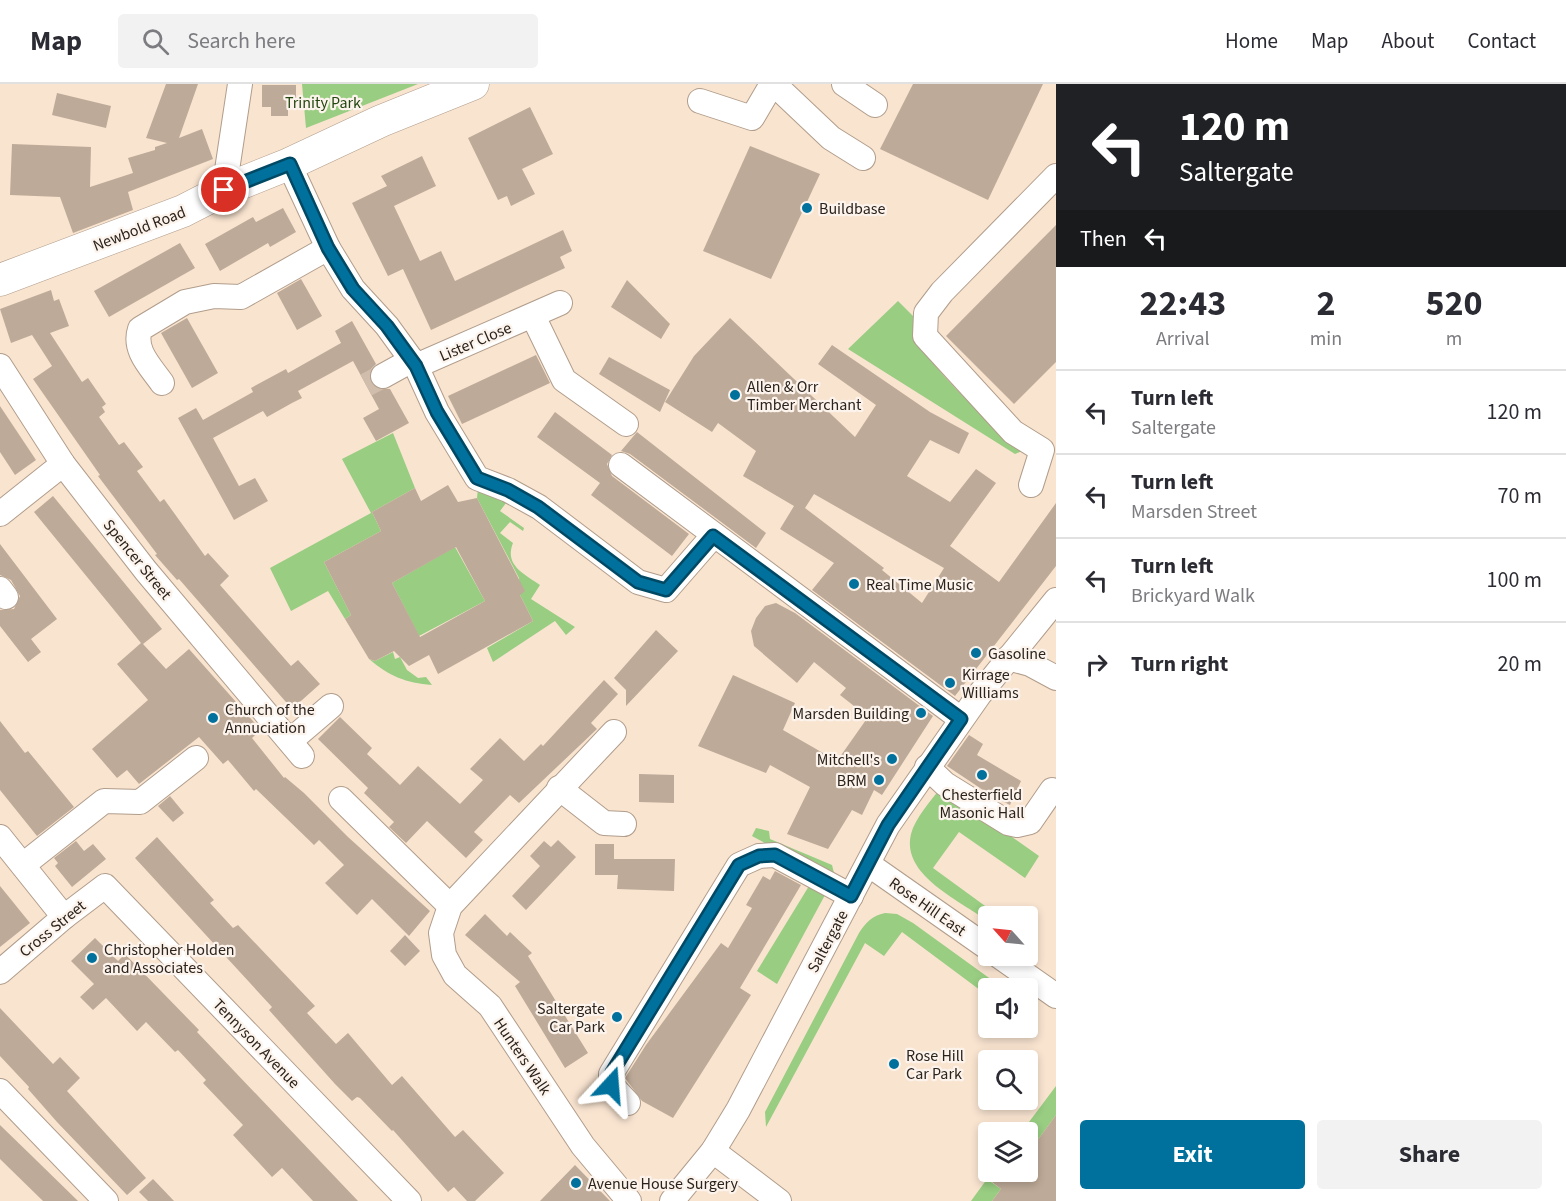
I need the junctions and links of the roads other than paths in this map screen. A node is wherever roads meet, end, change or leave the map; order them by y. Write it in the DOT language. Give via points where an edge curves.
graph roads {
  1 [pos="240,84"];
  2 [pos="473,84"];
  3 [pos="773,84"];
  4 [pos="844,84"];
  5 [pos="700,101"];
  6 [pos="875,105"];
  7 [pos="863,158"];
  8 [pos="290,164"];
  9 [pos="1056,176"];
  10 [pos="224,190"];
  11 [pos="328,248"];
  12 [pos="2,274"];
  13 [pos="942,292"];
  14 [pos="560,303"];
  15 [pos="533,316"];
  16 [pos="962,352"];
  17 [pos="414,363"];
  18 [pos="0,366"];
  19 [pos="383,376"];
  20 [pos="162,383"];
  21 [pos="626,424"];
  22 [pos="63,464"];
  23 [pos="621,465"];
  24 [pos="1031,485"];
  25 [pos="0,514"];
  26 [pos="713,536"];
  27 [pos="1056,600"];
  28 [pos="1008,658"];
  29 [pos="1056,678"];
  30 [pos="331,706"];
  31 [pos="961,719"];
  32 [pos="614,732"];
  33 [pos="196,758"];
  34 [pos="927,767"];
  35 [pos="559,788"];
  36 [pos="1052,790"];
  37 [pos="341,799"];
  38 [pos="624,825"];
  39 [pos="0,837"];
  40 [pos="868,864"];
  41 [pos="23,865"];
  42 [pos="105,886"];
  43 [pos="851,896"];
  44 [pos="450,906"];
  45 [pos="64,917"];
  46 [pos="978,941"];
  47 [pos="1013,966"];
  48 [pos="0,972"];
  49 [pos="1056,996"];
  50 [pos="0,1091"];
  51 [pos="628,1103"];
  52 [pos="713,1151"];
  53 [pos="106,1201"];
  54 [pos="409,1201"];
  55 [pos="629,1201"];
  56 [pos="672,1201"];
  57 [pos="779,1201"];
  1 -- 10 [label="street"];
  2 -- 8 [label="main road, Newbold Road"];
  3 -- 5 [label="street" via="752,118"];
  3 -- 7 [label="street" via="831,138"];
  4 -- 6 [label="street"];
  8 -- 10 [label="main road, Newbold Road"];
  8 -- 11 [label="street"];
  9 -- 13 [label="street"];
  10 -- 12 [label="main road, Newbold Road" via="183,211"];
  11 -- 17 [label="street" via="353,289"];
  11 -- 20 [label="street" via="240,297 213,296 185,302 140,329 137,339 141,353"];
  13 -- 16 [label="street" via="943,336"];
  13 -- 24 [label="street" via="926,313 925,336 991,394 1013,432 1042,450"];
  14 -- 15 [label="street, Lister Close"];
  15 -- 17 [label="street, Lister Close"];
  15 -- 21 [label="street" via="564,380"];
  17 -- 19 [label="street, Lister Close"];
  17 -- 26 [label="street" via="437,412 477,478 538,507 638,582 666,590"];
  18 -- 22 [label="street, Spencer Street"];
  22 -- 25 [label="street"];
  22 -- 30 [label="street, Spencer Street" via="146,571 296,748"];
  23 -- 26 [label="street"];
  26 -- 31 [label="street"];
  27 -- 28 [label="street, Saltergate"];
  28 -- 29 [label="street"];
  28 -- 31 [label="street, Saltergate"];
  31 -- 34 [label="street, Saltergate"];
  32 -- 35 [label="street, Hunters Walk"];
  33 -- 41 [label="street" via="140,802 104,801"];
  34 -- 36 [label="street" via="945,784 1008,823 1030,822"];
  34 -- 40 [label="street, Saltergate" via="888,825"];
  35 -- 38 [label="street" via="604,823"];
  35 -- 44 [label="street, Hunters Walk"];
  37 -- 44 [label="street"];
  39 -- 41 [label="street"];
  40 -- 43 [label="street, Saltergate"];
  40 -- 46 [label="street, Rose Hill East"];
  41 -- 45 [label="street"];
  42 -- 45 [label="street, Cross Street"];
  42 -- 54 [label="street, Tennyson Avenue"];
  43 -- 51 [label="street" via="775,855 759,856 739,865 611,1074 611,1085"];
  43 -- 52 [label="street, Saltergate"];
  44 -- 55 [label="street, Hunters Walk" via="441,933 444,955 455,975 490,1005 583,1146"];
  45 -- 48 [label="street, Cross Street"];
  47 -- 49 [label="street"];
  50 -- 53 [label="street"];
  52 -- 56 [label="street, Saltergate"];
  52 -- 57 [label="street"];
}
